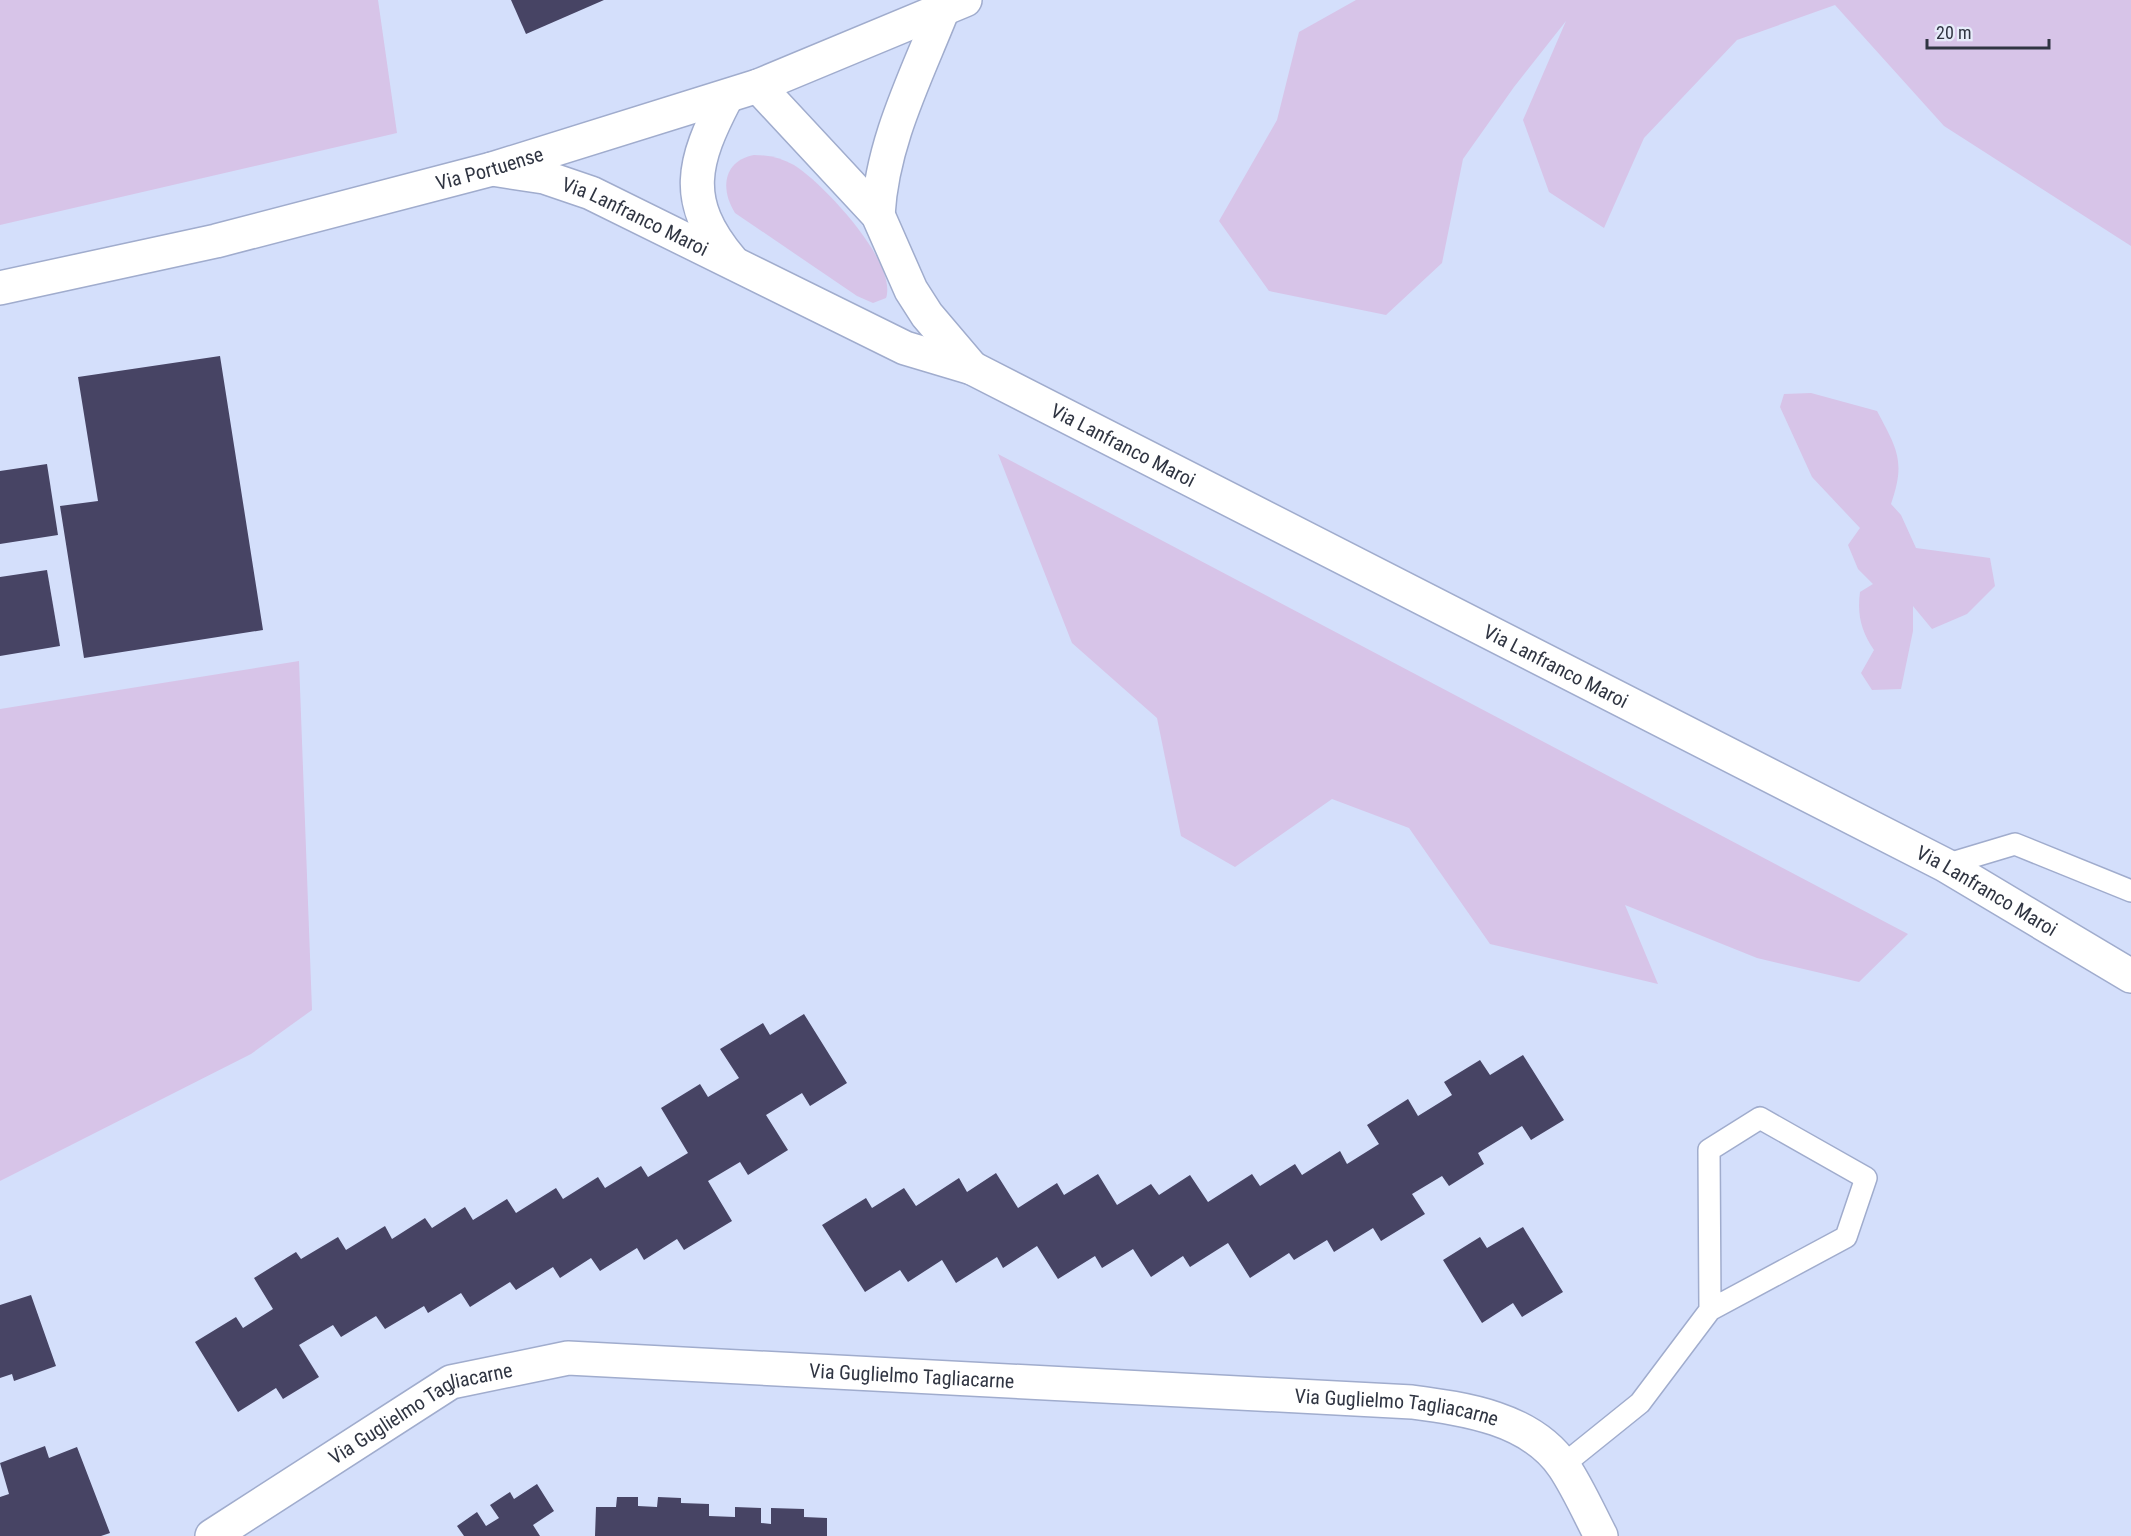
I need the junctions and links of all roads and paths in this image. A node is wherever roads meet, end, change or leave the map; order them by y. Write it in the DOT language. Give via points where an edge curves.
graph roads {
  1 [pos="954,5"];
  2 [pos="759,86"];
  3 [pos="726,98"];
  4 [pos="492,169"];
  5 [pos="878,215"];
  6 [pos="738,267"];
  7 [pos="0,288"];
  8 [pos="972,368"];
  9 [pos="1945,865"];
  10 [pos="2131,891"];
  11 [pos="2131,976"];
  12 [pos="1710,1310"];
  13 [pos="1563,1465"];
  14 [pos="212,1536"];
  15 [pos="1600,1536"];
  1 -- 2 [label="street, Via Portuense"];
  1 -- 5 [label="street, Via Lanfranco Maroi" via="891,138 880,185"];
  2 -- 3 [label="street, Via Portuense"];
  2 -- 5 [label="street, Via Lanfranco Maroi"];
  3 -- 4 [label="street, Via Portuense"];
  3 -- 6 [label="street, Via Lanfranco Maroi" via="703,146 696,195 711,234"];
  4 -- 6 [label="street, Via Lanfranco Maroi" via="544,177 583,190"];
  4 -- 7 [label="street, Via Portuense" via="216,241"];
  5 -- 8 [label="street, Via Lanfranco Maroi" via="911,290"];
  6 -- 8 [label="street, Via Lanfranco Maroi" via="905,348"];
  8 -- 9 [label="street, Via Lanfranco Maroi"];
  9 -- 10 [label="lane" via="2014,844"];
  9 -- 11 [label="street, Via Lanfranco Maroi"];
  12 -- 12 [label="lane" via="1846,1237 1866,1178 1760,1119 1709,1150"];
  12 -- 13 [label="lane" via="1640,1404"];
  13 -- 14 [label="street, Via Guglielmo Tagliacarne" via="1533,1436 1474,1410 1412,1402 568,1358 451,1382"];
  13 -- 15 [label="street, Via Guglielmo Tagliacarne"];
}
